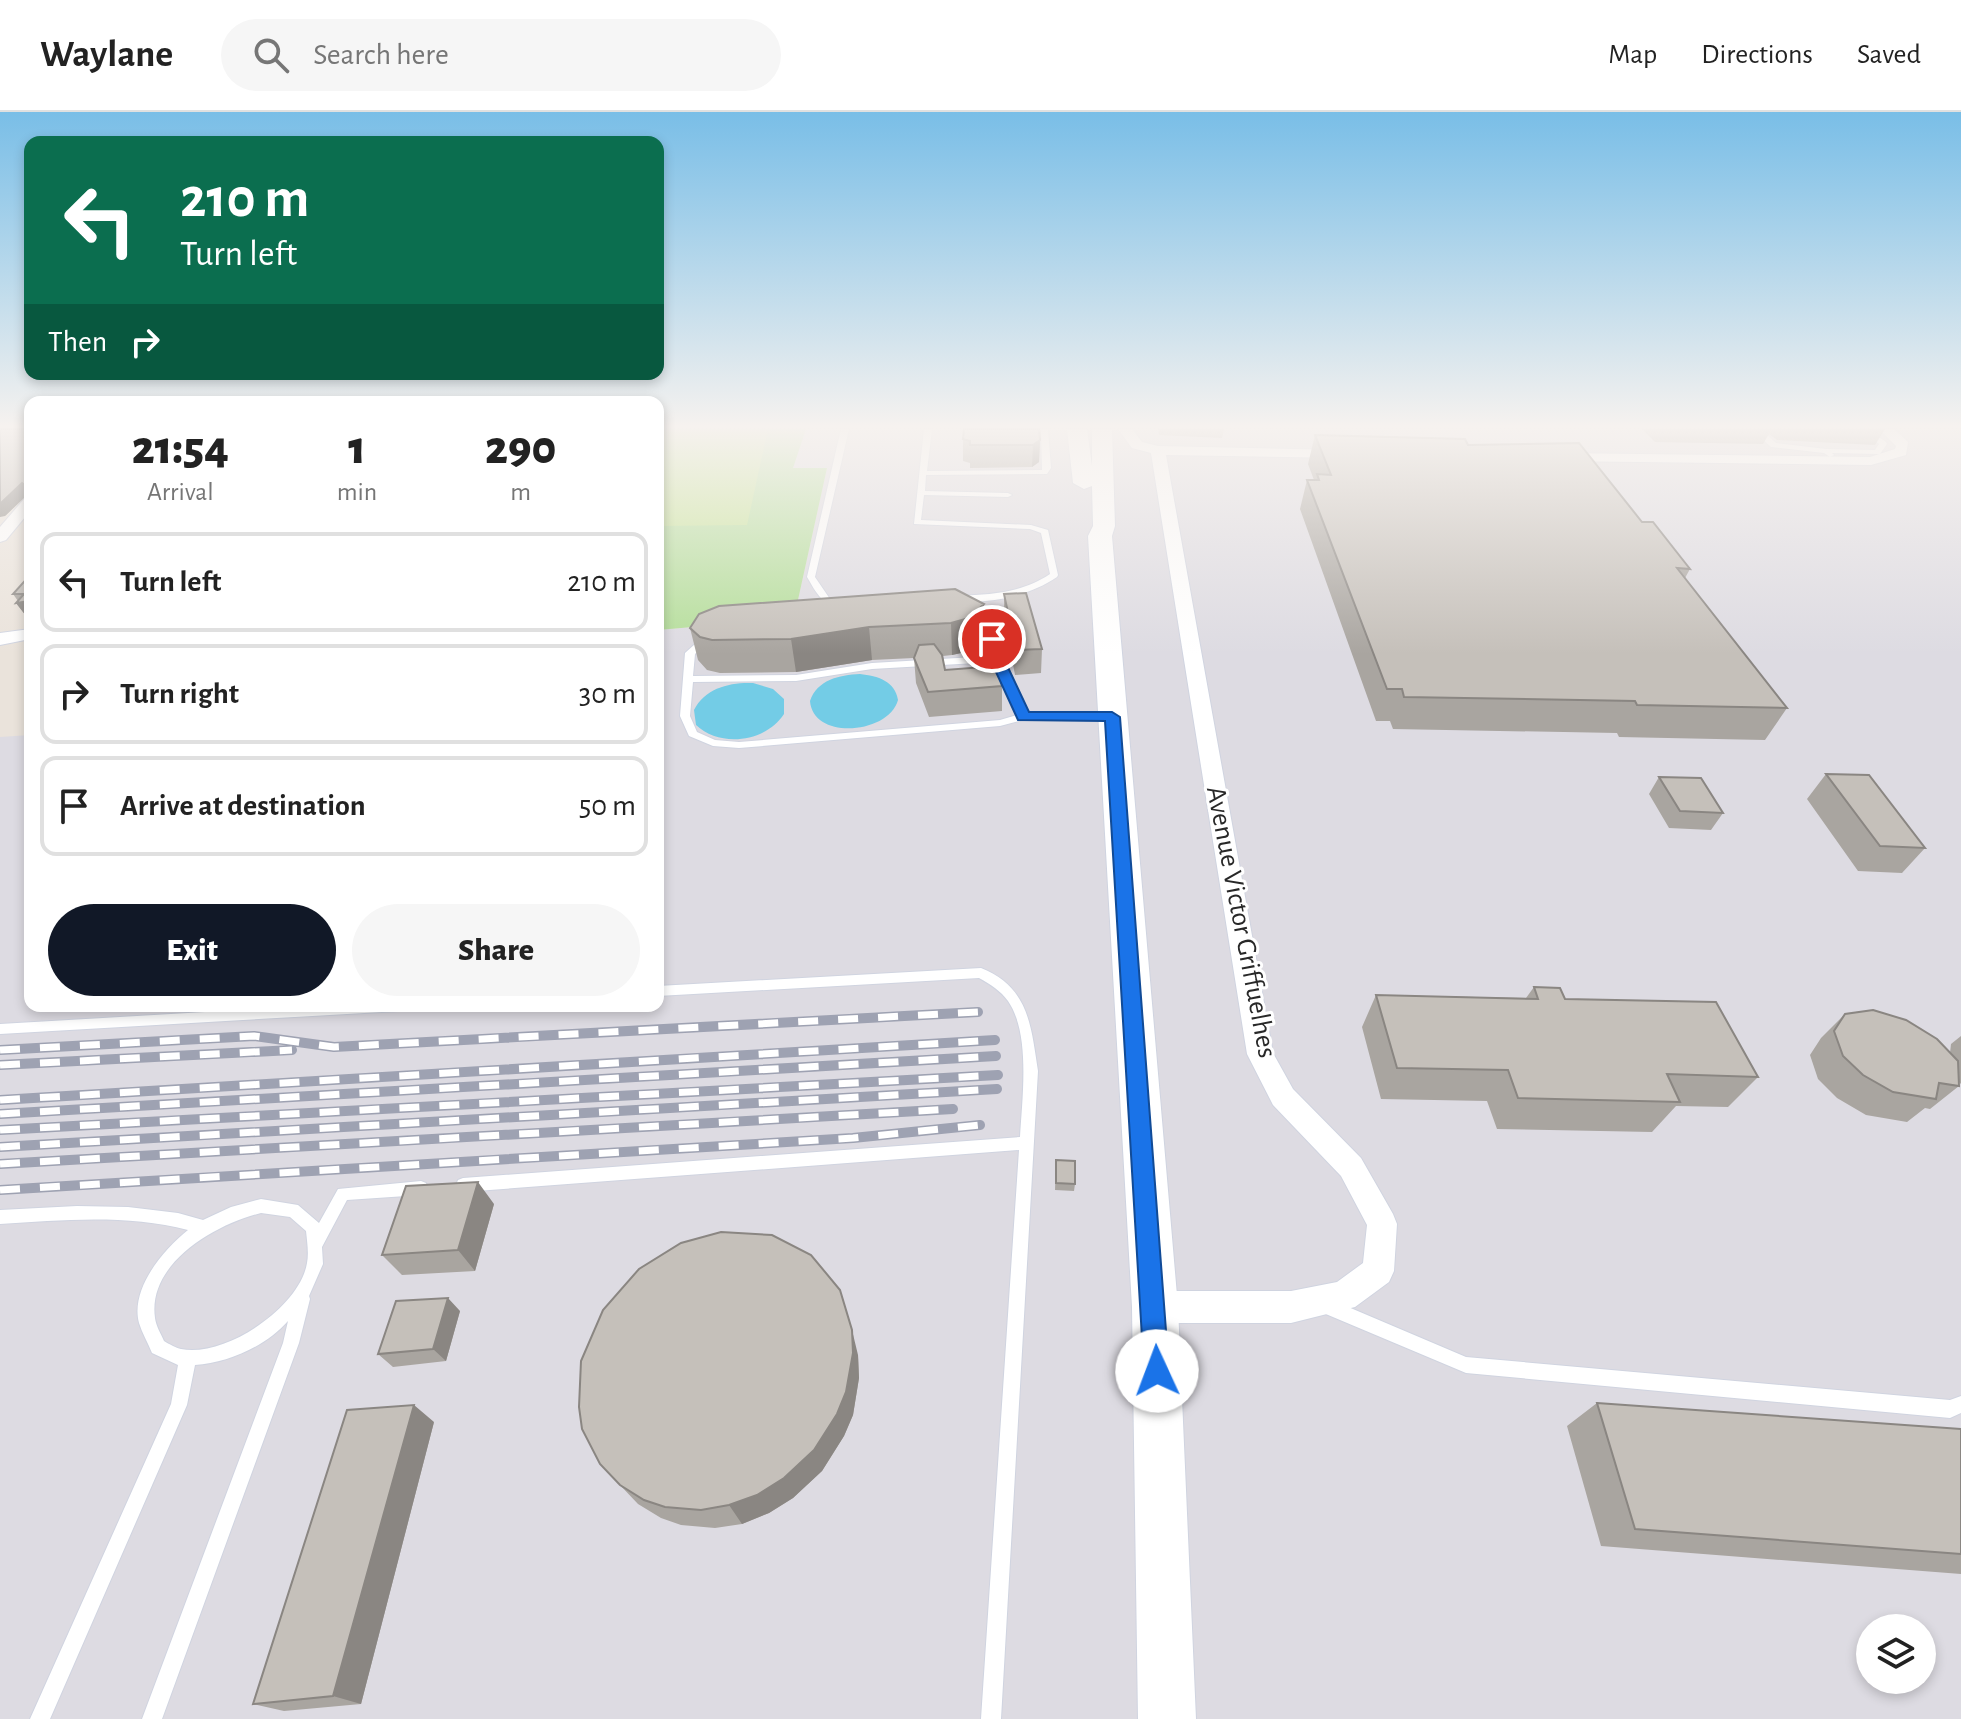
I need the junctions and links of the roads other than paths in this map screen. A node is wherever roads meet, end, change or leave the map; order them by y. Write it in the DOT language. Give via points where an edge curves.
graph roads {
  1 [pos="828,504"];
  2 [pos="919,504"];
  3 [pos="1088,504"];
  4 [pos="1104,504"];
  5 [pos="1167,504"];
  6 [pos="24,508"];
  7 [pos="1100,536"];
  8 [pos="0,537"];
  9 [pos="951,599"];
  10 [pos="843,606"];
  11 [pos="949,615"];
  12 [pos="724,632"];
  13 [pos="24,635"];
  14 [pos="0,639"];
  15 [pos="997,659"];
  16 [pos="690,679"];
  17 [pos="1023,717"];
  18 [pos="1112,717"];
  19 [pos="664,991"];
  20 [pos="295,1012"];
  21 [pos="0,1029"];
  22 [pos="1026,1143"];
  23 [pos="0,1217"];
  24 [pos="203,1227"];
  25 [pos="317,1242"];
  26 [pos="304,1292"];
  27 [pos="1317,1301"];
  28 [pos="1155,1307"];
  29 [pos="188,1358"];
  30 [pos="1961,1404"];
  31 [pos="40,1719"];
  32 [pos="152,1719"];
  33 [pos="991,1719"];
  34 [pos="1167,1719"];
  1 -- 10 [label="lane" via="811,577 827,601"];
  2 -- 9 [label="lane" via="917,522 1045,532 1053,555 1054,575 1039,587 1013,595"];
  3 -- 7 [label="main road" via="1091,526"];
  4 -- 7 [label="main road"];
  5 -- 27 [label="street, Avenue Victor Griffuelhes" via="1260,1054 1283,1097 1351,1167 1382,1224 1378,1271 1344,1296"];
  6 -- 8 [label="street"];
  7 -- 18 [label="main road"];
  11 -- 15 [label="lane" via="987,618"];
  12 -- 16 [label="lane" via="703,639 690,653"];
  13 -- 14 [label="street"];
  15 -- 16 [label="lane" via="872,666 796,678"];
  15 -- 17 [label="lane"];
  16 -- 17 [label="lane" via="685,716 693,734 713,743 889,733"];
  17 -- 18 [label="lane"];
  18 -- 28 [label="main road"];
  19 -- 22 [label="lane" via="981,973 1004,984 1022,1009 1031,1071"];
  20 -- 21 [label="lane"];
  22 -- 25 [label="lane" via="343,1194"];
  22 -- 33 [label="lane"];
  23 -- 24 [label="lane" via="88,1212 179,1219"];
  24 -- 25 [label="lane" via="242,1209 278,1206 305,1218"];
  24 -- 29 [label="lane" via="157,1274 145,1312 156,1344"];
  25 -- 26 [label="lane" via="313,1275"];
  26 -- 29 [label="lane" via="256,1339 222,1354"];
  26 -- 32 [label="lane" via="291,1343"];
  27 -- 28 [label="street, Avenue Victor Griffuelhes" via="1291,1307"];
  27 -- 30 [label="lane" via="1466,1365 1950,1409"];
  28 -- 34 [label="main road"];
  29 -- 31 [label="lane" via="179,1405"];
}
